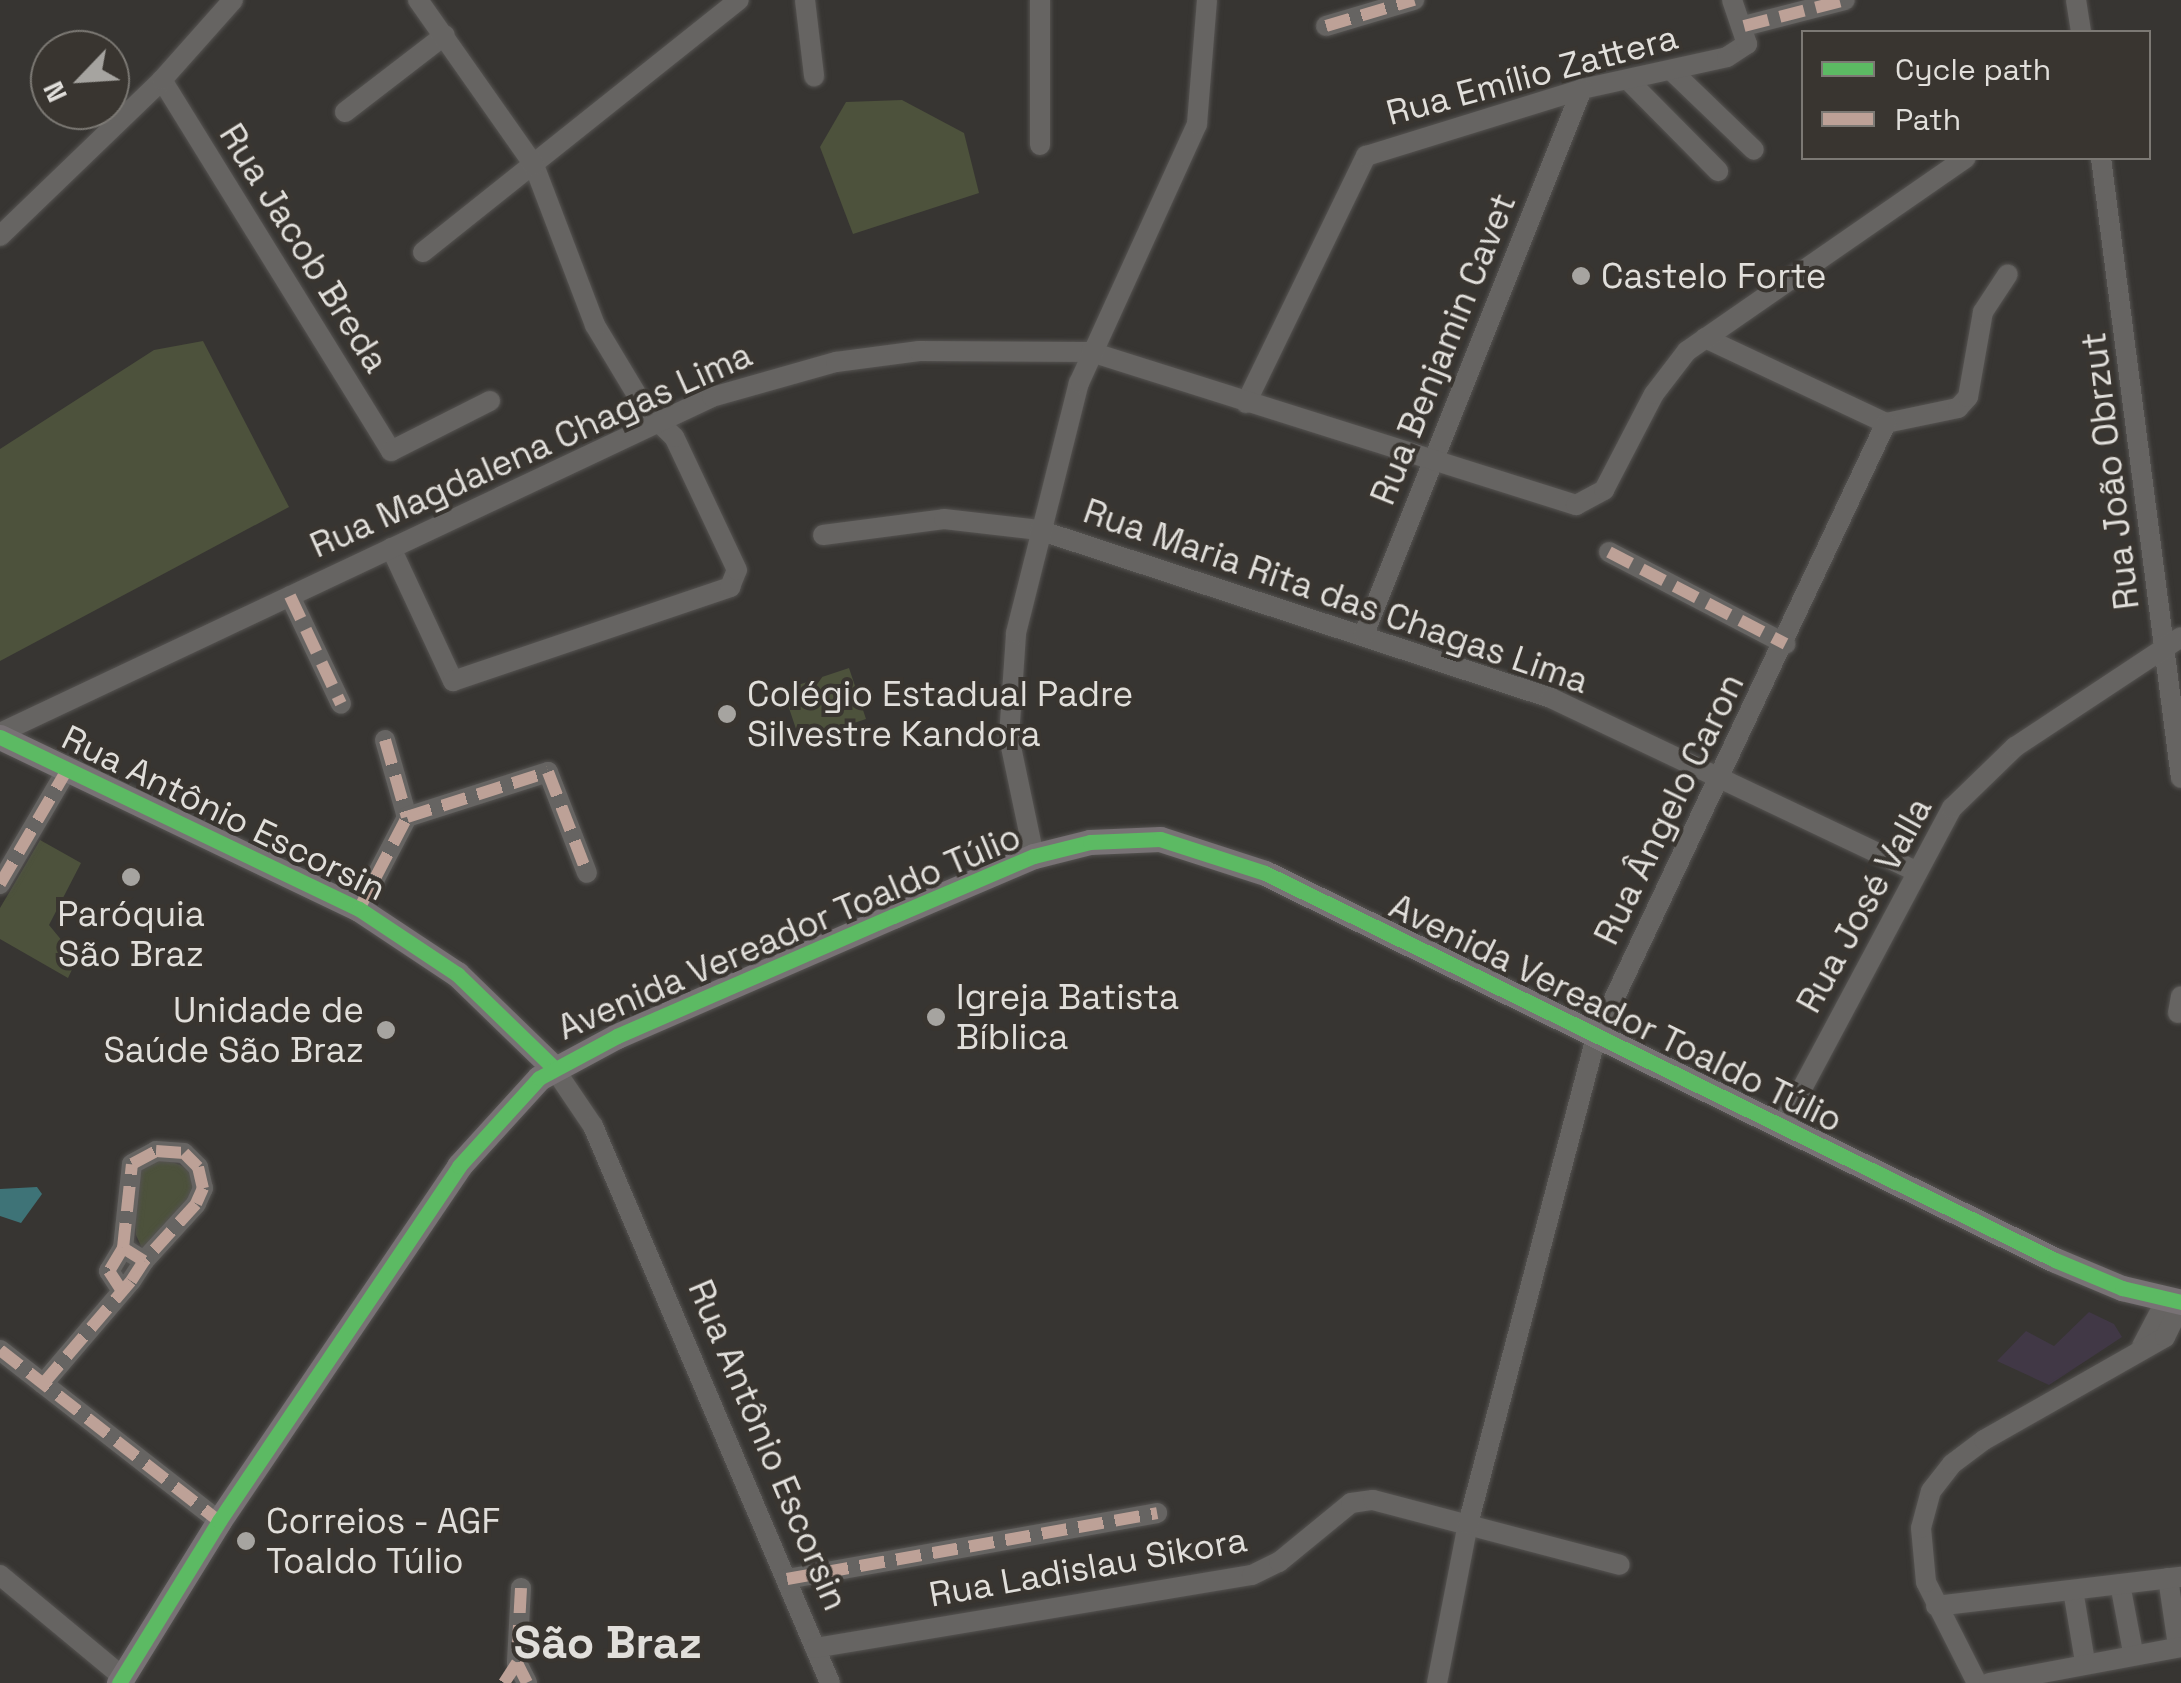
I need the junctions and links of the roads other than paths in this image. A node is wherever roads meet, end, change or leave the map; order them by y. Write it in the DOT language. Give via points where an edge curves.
graph roads {
  1 [pos="233,0"];
  2 [pos="418,0"];
  3 [pos="738,0"];
  4 [pos="805,0"];
  5 [pos="1040,0"];
  6 [pos="1207,0"];
  7 [pos="1414,0"];
  8 [pos="1732,0"];
  9 [pos="1846,0"];
  10 [pos="2076,0"];
  11 [pos="1326,26"];
  12 [pos="2081,30"];
  13 [pos="444,35"];
  14 [pos="1745,35"];
  15 [pos="1673,72"];
  16 [pos="814,76"];
  17 [pos="162,80"];
  18 [pos="1632,83"];
  19 [pos="1582,90"];
  20 [pos="345,112"];
  21 [pos="1040,145"];
  22 [pos="1754,150"];
  23 [pos="1963,160"];
  24 [pos="2101,160"];
  25 [pos="534,165"];
  26 [pos="1718,171"];
  27 [pos="0,236"];
  28 [pos="423,252"];
  29 [pos="2008,274"];
  30 [pos="1705,338"];
  31 [pos="1091,352"];
  32 [pos="490,402"];
  33 [pos="1246,403"];
  34 [pos="659,422"];
  35 [pos="1886,424"];
  36 [pos="1433,462"];
  37 [pos="1039,530"];
  38 [pos="823,536"];
  39 [pos="391,548"];
  40 [pos="1609,552"];
  41 [pos="290,596"];
  42 [pos="1364,634"];
  43 [pos="2172,642"];
  44 [pos="1786,644"];
  45 [pos="340,704"];
  46 [pos="0,735"];
  47 [pos="385,740"];
  48 [pos="68,768"];
  49 [pos="1720,777"];
  50 [pos="2181,778"];
  51 [pos="407,817"];
  52 [pos="1034,856"];
  53 [pos="1915,871"];
  54 [pos="587,873"];
  55 [pos="0,884"];
  56 [pos="359,909"];
  57 [pos="1596,1037"];
  58 [pos="553,1068"];
  59 [pos="1781,1128"];
  60 [pos="122,1248"];
  61 [pos="144,1261"];
  62 [pos="122,1291"];
  63 [pos="2176,1302"];
  64 [pos="2173,1343"];
  65 [pos="0,1350"];
  66 [pos="2138,1352"];
  67 [pos="43,1384"];
  68 [pos="1157,1513"];
  69 [pos="219,1521"];
  70 [pos="1468,1524"];
  71 [pos="1620,1565"];
  72 [pos="0,1575"];
  73 [pos="2175,1578"];
  74 [pos="787,1579"];
  75 [pos="2120,1584"];
  76 [pos="521,1588"];
  77 [pos="2073,1590"];
  78 [pos="1936,1606"];
  79 [pos="2179,1643"];
  80 [pos="2132,1646"];
  81 [pos="815,1648"];
  82 [pos="2084,1656"];
  83 [pos="517,1663"];
  84 [pos="2049,1678"];
  85 [pos="121,1680"];
  86 [pos="504,1683"];
  87 [pos="527,1683"];
  88 [pos="830,1683"];
  89 [pos="1436,1683"];
  90 [pos="1976,1683"];
  91 [pos="1989,1683"];
  1 -- 17 [label="street"];
  2 -- 13 [label="street"];
  3 -- 25 [label="street"];
  4 -- 16 [label="street"];
  5 -- 21 [label="street"];
  6 -- 31 [label="street" via="1197,124"];
  7 -- 11 [label="street"];
  8 -- 14 [label="street"];
  9 -- 14 [label="street, Rua Emílio Zattera"];
  10 -- 12 [label="street"];
  13 -- 20 [label="street"];
  13 -- 25 [label="street"];
  14 -- 15 [label="street, Rua Emílio Zattera" via="1726,58"];
  15 -- 18 [label="street, Rua Emílio Zattera"];
  15 -- 22 [label="street"];
  17 -- 27 [label="street"];
  17 -- 32 [label="street, Rua Jacob Breda" via="391,452"];
  18 -- 19 [label="street, Rua Emílio Zattera"];
  18 -- 26 [label="street"];
  19 -- 33 [label="street, Rua Emílio Zattera" via="1366,156"];
  19 -- 36 [label="street, Rua Benjamin Cavet"];
  23 -- 30 [label="street"];
  24 -- 43 [label="street, Rua João Obrzut"];
  25 -- 28 [label="street"];
  25 -- 34 [label="street" via="595,325"];
  29 -- 35 [label="street" via="1982,312 1968,397 1958,408"];
  30 -- 35 [label="street"];
  30 -- 36 [label="street, Rua Magdalena Chagas Lima" via="1654,394 1604,490 1576,506"];
  31 -- 33 [label="street, Rua Magdalena Chagas Lima"];
  31 -- 34 [label="street, Rua Magdalena Chagas Lima" via="918,351 836,362 751,382"];
  31 -- 37 [label="street"];
  33 -- 36 [label="street, Rua Magdalena Chagas Lima"];
  34 -- 39 [label="street, Rua Magdalena Chagas Lima"];
  34 -- 39 [label="street" via="674,437 738,570 730,587 453,681"];
  35 -- 44 [label="street, Rua Ângelo Caron"];
  36 -- 42 [label="street, Rua Benjamin Cavet"];
  37 -- 38 [label="street, Rua Maria Rita das Chagas Lima" via="944,520"];
  37 -- 42 [label="street, Rua Maria Rita das Chagas Lima"];
  37 -- 52 [label="street" via="1010,681 1009,737"];
  39 -- 41 [label="street, Rua Magdalena Chagas Lima"];
  40 -- 44 [label="street"];
  41 -- 45 [label="street"];
  41 -- 46 [label="street, Rua Magdalena Chagas Lima"];
  42 -- 49 [label="street, Rua Maria Rita das Chagas Lima" via="1551,698"];
  43 -- 50 [label="street, Rua João Obrzut"];
  43 -- 53 [label="street, Rua José Valla" via="1990,768 1952,808"];
  44 -- 49 [label="street, Rua Ângelo Caron"];
  46 -- 48 [label="main road, Rua Antônio Escorsin"];
  47 -- 51 [label="street"];
  48 -- 55 [label="street"];
  48 -- 56 [label="main road, Rua Antônio Escorsin"];
  49 -- 53 [label="street, Rua Maria Rita das Chagas Lima"];
  49 -- 57 [label="street, Rua Ângelo Caron"];
  51 -- 54 [label="street" via="548,772"];
  51 -- 56 [label="street"];
  52 -- 57 [label="main road, Avenida Vereador Toaldo Túlio" via="1090,842 1142,839 1220,856"];
  52 -- 58 [label="main road, Avenida Vereador Toaldo Túlio"];
  53 -- 59 [label="street, Rua José Valla"];
  56 -- 58 [label="main road, Rua Antônio Escorsin" via="457,974"];
  57 -- 59 [label="main road, Avenida Vereador Toaldo Túlio"];
  57 -- 70 [label="street, Rua Ângelo Caron"];
  58 -- 69 [label="main road, Avenida Vereador Toaldo Túlio" via="458,1166"];
  58 -- 74 [label="street, Rua Antônio Escorsin" via="593,1126"];
  59 -- 63 [label="main road, Avenida Vereador Toaldo Túlio" via="2087,1274"];
  60 -- 61 [label="street"];
  60 -- 61 [label="street" via="132,1164 156,1151 184,1153 198,1167 202,1188 196,1204"];
  60 -- 62 [label="street" via="109,1271"];
  61 -- 62 [label="street"];
  62 -- 67 [label="street"];
  63 -- 64 [label="street"];
  63 -- 66 [label="street"];
  64 -- 66 [label="street"];
  65 -- 67 [label="street"];
  66 -- 78 [label="street" via="1984,1440 1940,1478 1921,1528"];
  67 -- 69 [label="street"];
  68 -- 74 [label="street"];
  69 -- 85 [label="main road, Avenida Vereador Toaldo Túlio"];
  70 -- 71 [label="street, Rua Ladislau Sikora"];
  70 -- 81 [label="street, Rua Ladislau Sikora" via="1373,1500 1350,1503 1279,1562 1252,1574"];
  70 -- 89 [label="street, Rua Ângelo Caron"];
  72 -- 85 [label="street"];
  73 -- 75 [label="street"];
  73 -- 79 [label="street"];
  74 -- 81 [label="street, Rua Antônio Escorsin"];
  75 -- 77 [label="street"];
  75 -- 80 [label="street"];
  76 -- 83 [label="street"];
  77 -- 78 [label="street"];
  77 -- 82 [label="street"];
  78 -- 90 [label="street"];
  79 -- 84 [label="street"];
  81 -- 88 [label="street, Rua Antônio Escorsin"];
  83 -- 86 [label="street"];
  83 -- 87 [label="street"];
  84 -- 91 [label="street"];
}
